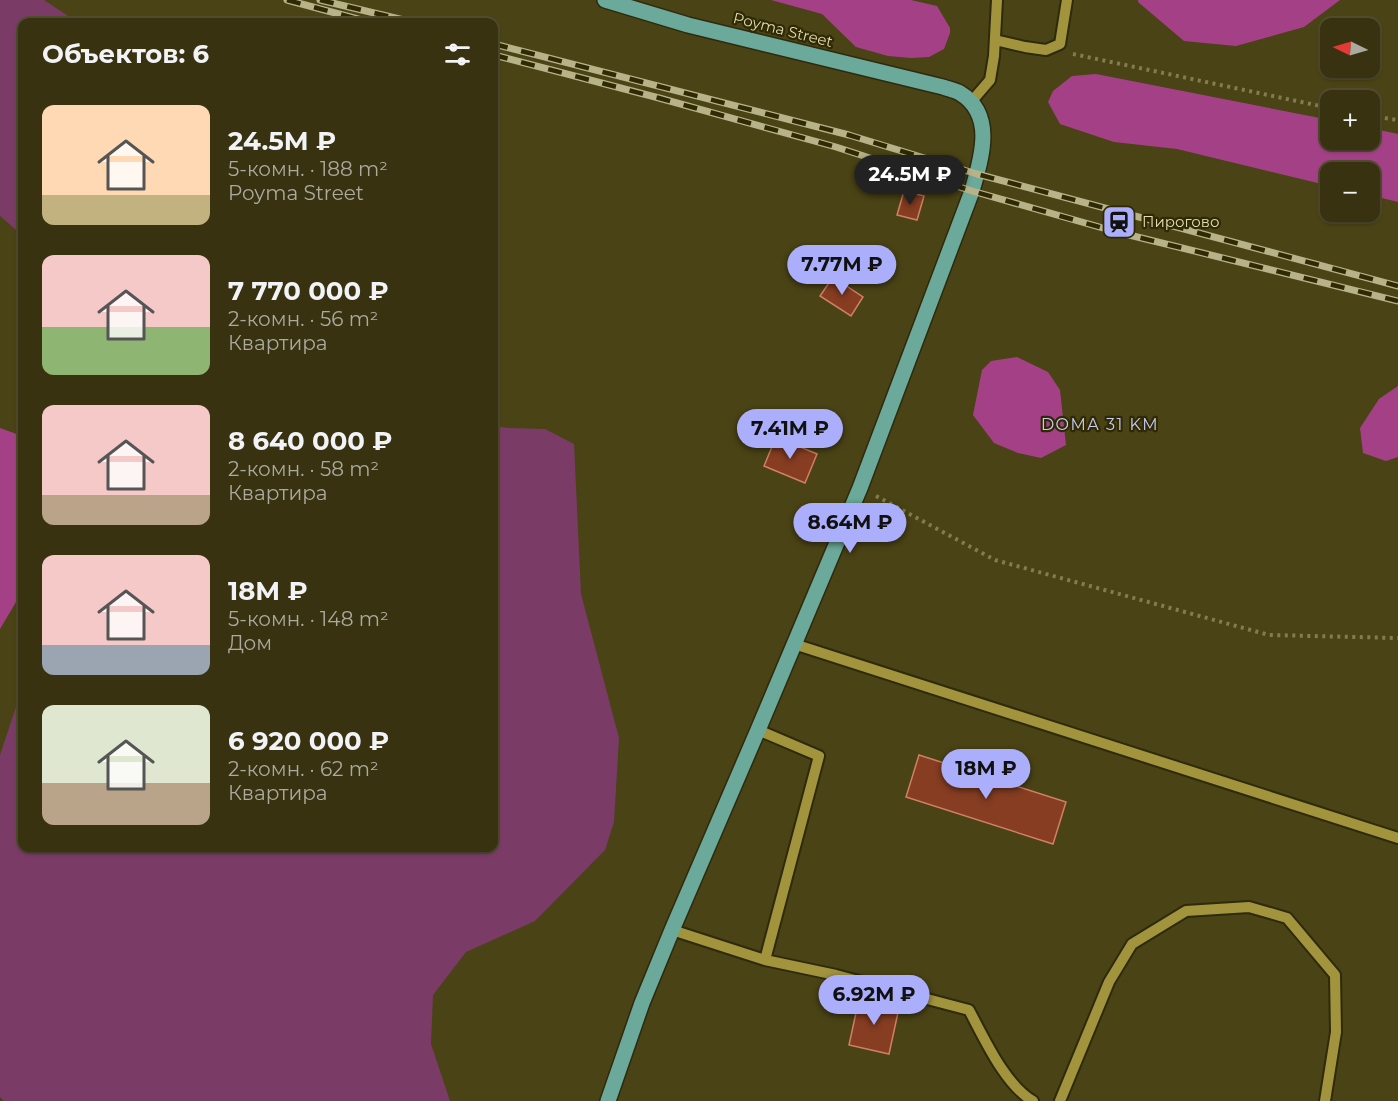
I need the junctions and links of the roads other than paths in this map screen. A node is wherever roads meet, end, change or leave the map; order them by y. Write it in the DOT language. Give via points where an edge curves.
graph roads {
  1 [pos="605,0"];
  2 [pos="997,0"];
  3 [pos="1068,0"];
  4 [pos="994,40"];
  5 [pos="971,102"];
  6 [pos="794,644"];
  7 [pos="758,730"];
  8 [pos="1398,838"];
  9 [pos="672,930"];
  10 [pos="765,960"];
  11 [pos="608,1101"];
  12 [pos="1033,1101"];
  13 [pos="1060,1101"];
  14 [pos="1325,1101"];
  1 -- 5 [label="main road, Poyma Street" via="688,25 943,87"];
  2 -- 4 [label="lane"];
  3 -- 4 [label="lane" via="1060,44 1046,50"];
  4 -- 5 [label="lane" via="990,80"];
  5 -- 6 [label="main road" via="984,129 972,191 860,488"];
  6 -- 7 [label="main road"];
  6 -- 8 [label="lane"];
  7 -- 9 [label="main road"];
  7 -- 10 [label="lane" via="819,756"];
  9 -- 10 [label="lane"];
  9 -- 11 [label="main road"];
  10 -- 12 [label="lane" via="969,1010 998,1063 1023,1095"];
  13 -- 14 [label="lane" via="1109,982 1132,944 1186,911 1249,906 1287,918 1335,975 1336,1032"];
}
